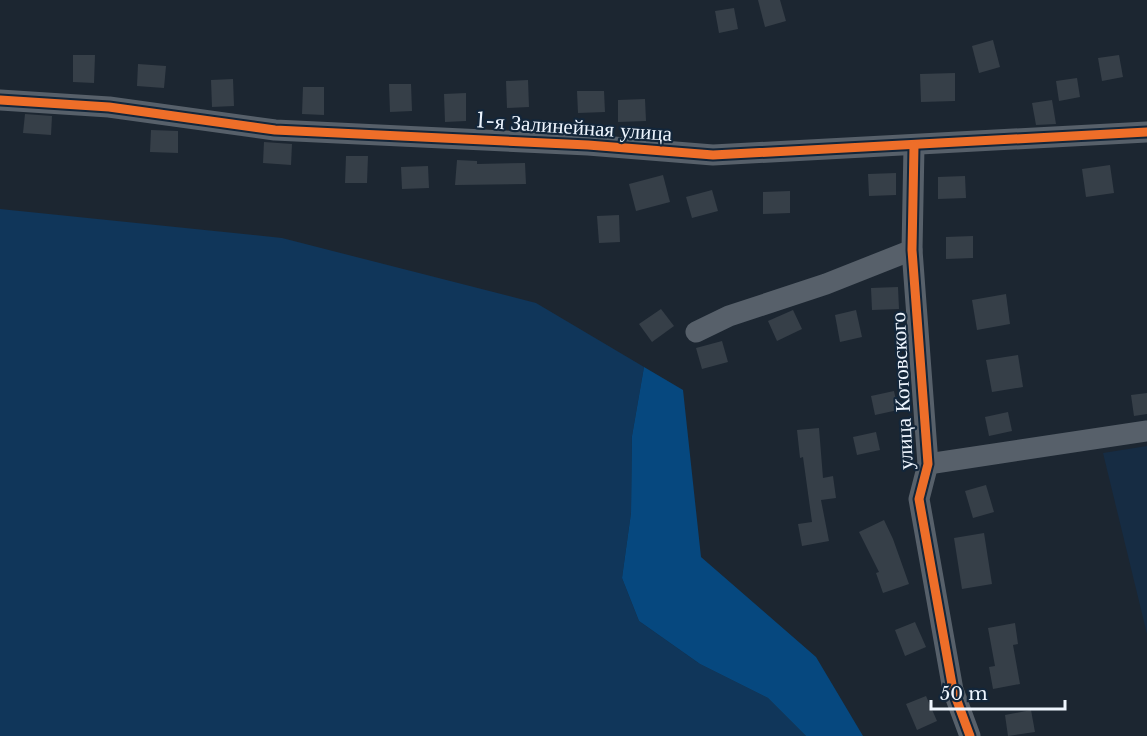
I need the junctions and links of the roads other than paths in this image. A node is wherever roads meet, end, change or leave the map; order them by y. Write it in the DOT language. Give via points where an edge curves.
graph roads {
  1 [pos="0,100"];
  2 [pos="1147,132"];
  3 [pos="914,146"];
  4 [pos="912,250"];
  5 [pos="696,332"];
  6 [pos="1147,431"];
  7 [pos="928,464"];
  8 [pos="970,736"];
  1 -- 3 [label="street, 1-я Залинейная улица" via="109,106 275,130 713,155"];
  2 -- 3 [label="street, 1-я Залинейная улица"];
  3 -- 4 [label="street, улица Котовского"];
  4 -- 5 [label="street" via="729,316"];
  4 -- 7 [label="street, улица Котовского"];
  6 -- 7 [label="street"];
  7 -- 8 [label="street, улица Котовского" via="919,499 953,690"];
}
